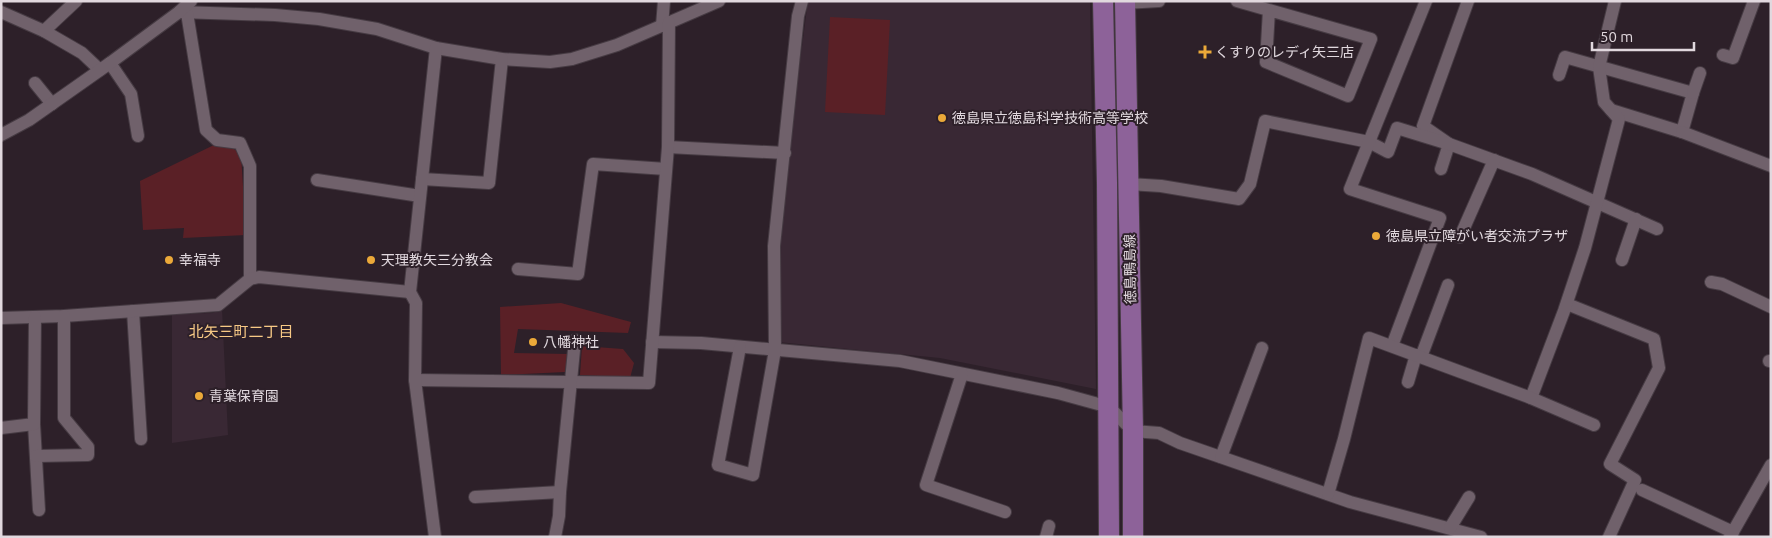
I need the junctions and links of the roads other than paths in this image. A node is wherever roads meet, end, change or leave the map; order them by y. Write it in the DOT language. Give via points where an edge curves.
graph roads {
  1 [pos="6,1"];
  2 [pos="76,1"];
  3 [pos="664,1"];
  4 [pos="719,1"];
  5 [pos="802,1"];
  6 [pos="1103,1"];
  7 [pos="1158,1"];
  8 [pos="1237,1"];
  9 [pos="1426,1"];
  10 [pos="1468,1"];
  11 [pos="1615,1"];
  12 [pos="1754,1"];
  13 [pos="1125,2"];
  14 [pos="1,5"];
  15 [pos="187,6"];
  16 [pos="1268,10"];
  17 [pos="1,12"];
  18 [pos="665,24"];
  19 [pos="44,31"];
  20 [pos="436,48"];
  21 [pos="1723,55"];
  22 [pos="502,59"];
  23 [pos="105,67"];
  24 [pos="1600,67"];
  25 [pos="1700,73"];
  26 [pos="1559,76"];
  27 [pos="35,83"];
  28 [pos="1693,93"];
  29 [pos="52,104"];
  30 [pos="1611,110"];
  31 [pos="1682,132"];
  32 [pos="1,134"];
  33 [pos="138,136"];
  34 [pos="1369,142"];
  35 [pos="1449,144"];
  36 [pos="668,147"];
  37 [pos="785,153"];
  38 [pos="1494,160"];
  39 [pos="1771,166"];
  40 [pos="666,169"];
  41 [pos="1441,169"];
  42 [pos="317,180"];
  43 [pos="422,180"];
  44 [pos="1129,184"];
  45 [pos="420,196"];
  46 [pos="1596,202"];
  47 [pos="1636,220"];
  48 [pos="1657,229"];
  49 [pos="1460,237"];
  50 [pos="1622,260"];
  51 [pos="518,268"];
  52 [pos="250,279"];
  53 [pos="1710,282"];
  54 [pos="1448,285"];
  55 [pos="410,292"];
  56 [pos="1567,304"];
  57 [pos="1771,307"];
  58 [pos="133,311"];
  59 [pos="64,316"];
  60 [pos="1,318"];
  61 [pos="35,318"];
  62 [pos="575,340"];
  63 [pos="652,342"];
  64 [pos="1392,346"];
  65 [pos="740,347"];
  66 [pos="1262,348"];
  67 [pos="775,350"];
  68 [pos="1418,356"];
  69 [pos="962,374"];
  70 [pos="415,380"];
  71 [pos="571,382"];
  72 [pos="1408,382"];
  73 [pos="1530,398"];
  74 [pos="1108,407"];
  75 [pos="34,424"];
  76 [pos="1594,425"];
  77 [pos="1,428"];
  78 [pos="1133,431"];
  79 [pos="141,439"];
  80 [pos="36,456"];
  81 [pos="1221,457"];
  82 [pos="1771,465"];
  83 [pos="1642,490"];
  84 [pos="560,492"];
  85 [pos="1328,494"];
  86 [pos="475,497"];
  87 [pos="1469,497"];
  88 [pos="39,510"];
  89 [pos="1005,512"];
  90 [pos="1443,530"];
  91 [pos="1732,535"];
  92 [pos="435,537"];
  93 [pos="555,537"];
  94 [pos="1108,537"];
  95 [pos="1133,537"];
  96 [pos="1481,537"];
  97 [pos="1609,537"];
  1 -- 14 [label="street"];
  2 -- 19 [label="street"];
  3 -- 18 [label="street"];
  4 -- 18 [label="street"];
  5 -- 37 [label="street"];
  6 -- 74 [label="main road, 徳島鴨島線"];
  7 -- 13 [label="street"];
  8 -- 16 [label="street"];
  9 -- 34 [label="street"];
  10 -- 35 [label="street" via="1423,126"];
  11 -- 24 [label="street"];
  12 -- 21 [label="street" via="1733,58"];
  13 -- 44 [label="main road, 徳島鴨島線"];
  15 -- 20 [label="street" via="319,19 377,29"];
  15 -- 23 [label="street"];
  15 -- 52 [label="street" via="206,130 217,140 240,143 250,166"];
  16 -- 16 [label="street" via="1371,39 1348,96 1266,62"];
  17 -- 19 [label="street"];
  18 -- 22 [label="street" via="618,45 572,59 543,62"];
  18 -- 36 [label="street"];
  19 -- 23 [label="street"];
  20 -- 22 [label="street"];
  20 -- 43 [label="street"];
  22 -- 43 [label="street" via="489,183"];
  23 -- 29 [label="street"];
  23 -- 33 [label="street" via="132,94"];
  24 -- 26 [label="street" via="1565,56"];
  24 -- 28 [label="street"];
  24 -- 30 [label="street" via="1604,102"];
  25 -- 28 [label="street"];
  27 -- 29 [label="street"];
  28 -- 31 [label="street"];
  29 -- 32 [label="street"];
  30 -- 31 [label="street"];
  30 -- 46 [label="street" via="1619,119"];
  31 -- 39 [label="street"];
  34 -- 35 [label="street" via="1388,152 1398,128"];
  34 -- 44 [label="street" via="1265,121 1250,184 1238,199"];
  34 -- 64 [label="street" via="1350,189 1440,218"];
  35 -- 38 [label="street"];
  35 -- 41 [label="street"];
  36 -- 37 [label="street"];
  36 -- 40 [label="street"];
  37 -- 67 [label="street" via="774,246"];
  38 -- 46 [label="street"];
  38 -- 49 [label="street"];
  40 -- 51 [label="street" via="593,164 578,274"];
  40 -- 63 [label="street"];
  42 -- 45 [label="street"];
  43 -- 45 [label="street"];
  44 -- 78 [label="main road, 徳島鴨島線"];
  45 -- 55 [label="street"];
  46 -- 47 [label="street"];
  46 -- 56 [label="street"];
  47 -- 48 [label="street"];
  47 -- 50 [label="street"];
  52 -- 55 [label="street" via="260,277"];
  52 -- 58 [label="street" via="218,305"];
  53 -- 57 [label="street" via="1722,284"];
  54 -- 68 [label="street"];
  55 -- 70 [label="street" via="416,303"];
  56 -- 73 [label="street"];
  56 -- 97 [label="street" via="1654,339 1659,368 1610,464 1635,480"];
  58 -- 59 [label="street"];
  58 -- 79 [label="street"];
  59 -- 61 [label="street"];
  59 -- 80 [label="street" via="64,418 88,447 88,455"];
  60 -- 61 [label="street"];
  61 -- 75 [label="street"];
  62 -- 71 [label="street"];
  63 -- 65 [label="street"];
  63 -- 71 [label="street" via="649,383"];
  64 -- 68 [label="street"];
  64 -- 85 [label="street" via="1369,338"];
  65 -- 67 [label="street"];
  65 -- 67 [label="street" via="718,465 754,475"];
  66 -- 81 [label="street"];
  67 -- 69 [label="street" via="900,361"];
  68 -- 72 [label="street"];
  68 -- 73 [label="street"];
  69 -- 74 [label="street" via="1058,393"];
  69 -- 89 [label="street" via="926,485"];
  70 -- 71 [label="street"];
  70 -- 92 [label="street"];
  71 -- 84 [label="street"];
  73 -- 76 [label="street"];
  74 -- 78 [label="street"];
  74 -- 94 [label="main road, 徳島鴨島線"];
  75 -- 77 [label="street"];
  75 -- 80 [label="street"];
  78 -- 81 [label="street" via="1159,433"];
  78 -- 95 [label="main road, 徳島鴨島線"];
  80 -- 88 [label="street"];
  81 -- 85 [label="street"];
  82 -- 91 [label="street"];
  83 -- 91 [label="street"];
  84 -- 86 [label="street"];
  84 -- 93 [label="street"];
  85 -- 90 [label="street"];
  87 -- 90 [label="street"];
  90 -- 96 [label="street"];
}
